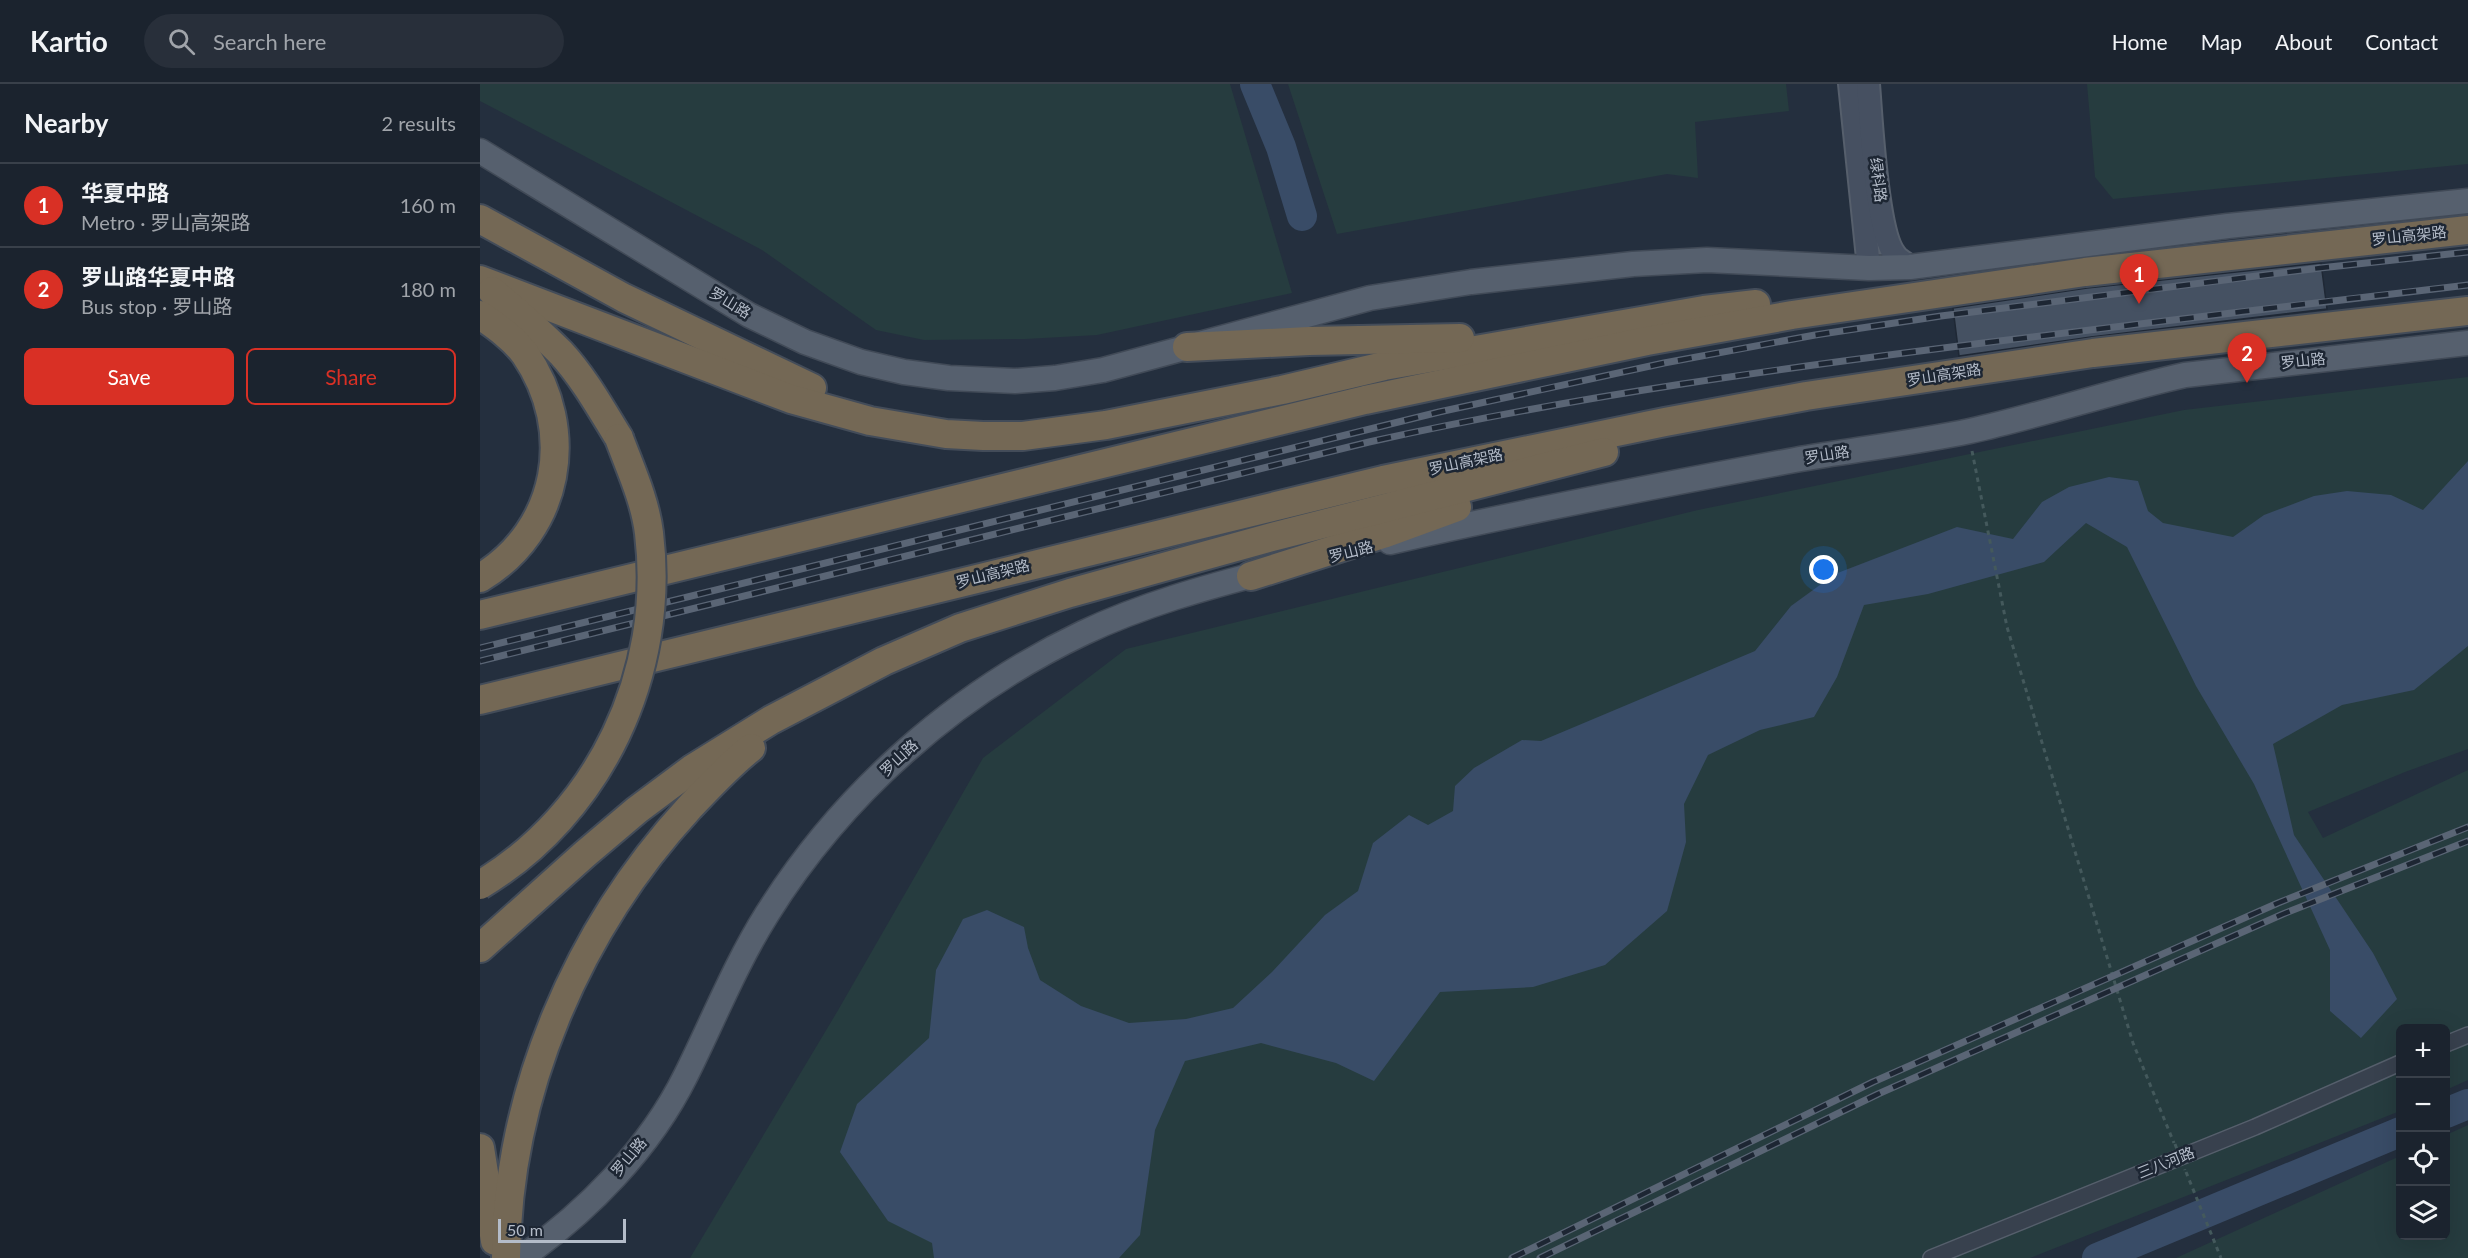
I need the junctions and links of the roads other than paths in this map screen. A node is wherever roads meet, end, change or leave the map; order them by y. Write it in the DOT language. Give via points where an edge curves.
graph roads {
  1 [pos="1850,84"];
  2 [pos="1868,84"];
  3 [pos="480,151"];
  4 [pos="2468,201"];
  5 [pos="480,219"];
  6 [pos="2468,230"];
  7 [pos="1910,267"];
  8 [pos="1869,268"];
  9 [pos="2085,272"];
  10 [pos="480,280"];
  11 [pos="2468,311"];
  12 [pos="480,315"];
  13 [pos="1603,328"];
  14 [pos="2468,344"];
  15 [pos="1187,347"];
  16 [pos="2093,353"];
  17 [pos="795,391"];
  18 [pos="1667,436"];
  19 [pos="1251,576"];
  20 [pos="480,578"];
  21 [pos="480,615"];
  22 [pos="884,661"];
  23 [pos="480,699"];
  24 [pos="480,885"];
  25 [pos="480,948"];
  26 [pos="2468,1035"];
  27 [pos="2450,1042"];
  28 [pos="2396,1065"];
  29 [pos="480,1148"];
  30 [pos="498,1258"];
  31 [pos="506,1258"];
  32 [pos="521,1258"];
  33 [pos="1931,1258"];
  1 -- 8 [label="street, 绿科路"];
  2 -- 7 [label="street, 绿科路" via="1886,236 1895,255"];
  3 -- 15 [label="main road, 罗山路" via="748,315 861,362 949,378 1016,381 1104,370"];
  4 -- 7 [label="main road, 罗山路" via="2228,226"];
  5 -- 17 [label="highway"];
  6 -- 9 [label="highway, 罗山高架路"];
  7 -- 8 [label="main road, 罗山路"];
  8 -- 15 [label="main road, 罗山路" via="1707,260 1482,281 1370,298"];
  9 -- 13 [label="highway" via="1849,293 1704,310"];
  9 -- 21 [label="highway, 罗山高架路" via="1792,315 1365,400"];
  10 -- 17 [label="highway"];
  10 -- 24 [label="highway, bridge" via="562,355 593,394 619,438 637,484 649,532 651,579 642,663 612,745 595,775 555,825 503,872"];
  11 -- 16 [label="highway, 罗山高架路"];
  12 -- 20 [label="highway" via="524,352 550,408 556,443 553,477 543,510 524,540 497,568"];
  13 -- 15 [label="highway" via="1515,337"];
  13 -- 17 [label="highway" via="1384,366 1063,432 1023,436 909,428"];
  14 -- 19 [label="main road, 罗山路" via="2185,375 1968,431 1510,515"];
  16 -- 18 [label="highway"];
  16 -- 23 [label="highway, 罗山高架路" via="1806,396 1546,445 1383,480"];
  18 -- 19 [label="highway" via="1526,480 1383,534"];
  18 -- 22 [label="highway" via="1261,540 1036,603 960,628"];
  19 -- 32 [label="main road, 罗山路" via="1129,613 1054,647 957,709 914,744 860,795 809,853 766,914 685,1078 649,1133 588,1204 551,1238"];
  22 -- 25 [label="highway" via="771,720 692,770 637,810"];
  22 -- 31 [label="highway" via="822,696 739,757 671,827 610,911 562,1003 531,1089 516,1158"];
  26 -- 27 [label="street"];
  28 -- 33 [label="street, 三八河路"];
  29 -- 30 [label="highway"];
}
